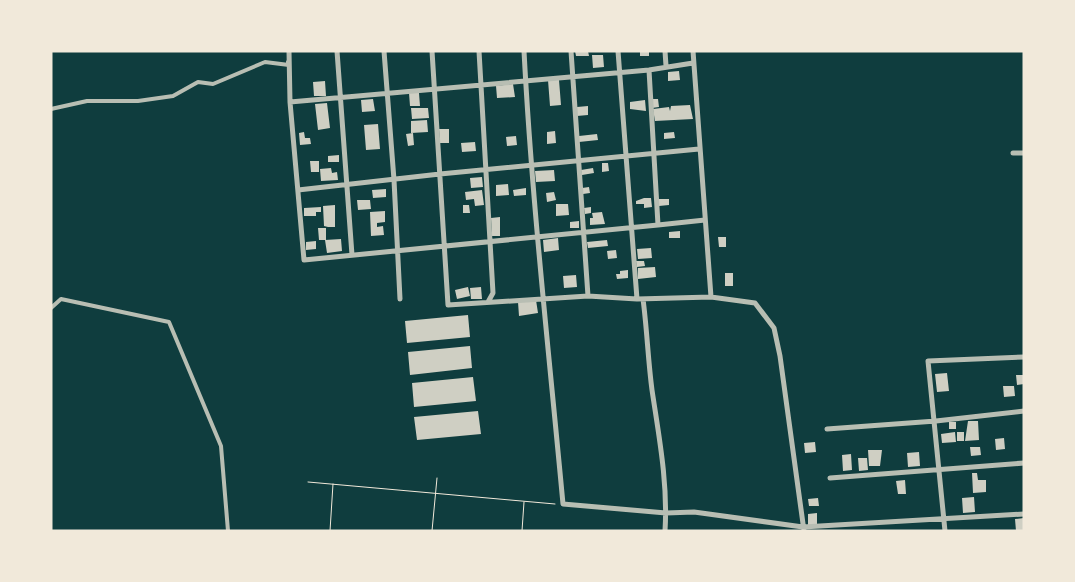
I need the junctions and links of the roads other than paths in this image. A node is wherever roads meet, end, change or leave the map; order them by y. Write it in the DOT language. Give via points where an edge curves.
graph roads {
  1 [pos="288,51"];
  2 [pos="337,51"];
  3 [pos="384,51"];
  4 [pos="432,51"];
  5 [pos="479,51"];
  6 [pos="524,51"];
  7 [pos="571,51"];
  8 [pos="618,51"];
  9 [pos="665,51"];
  10 [pos="693,51"];
  11 [pos="694,63"];
  12 [pos="289,65"];
  13 [pos="666,66"];
  14 [pos="649,70"];
  15 [pos="619,71"];
  16 [pos="573,75"];
  17 [pos="526,81"];
  18 [pos="481,84"];
  19 [pos="434,88"];
  20 [pos="386,94"];
  21 [pos="339,98"];
  22 [pos="290,102"];
  23 [pos="51,109"];
  24 [pos="699,148"];
  25 [pos="655,153"];
  26 [pos="1013,153"];
  27 [pos="1024,153"];
  28 [pos="626,157"];
  29 [pos="578,162"];
  30 [pos="532,166"];
  31 [pos="487,170"];
  32 [pos="440,174"];
  33 [pos="394,180"];
  34 [pos="347,186"];
  35 [pos="298,190"];
  36 [pos="704,220"];
  37 [pos="658,225"];
  38 [pos="631,228"];
  39 [pos="584,232"];
  40 [pos="536,237"];
  41 [pos="490,242"];
  42 [pos="444,246"];
  43 [pos="398,251"];
  44 [pos="352,255"];
  45 [pos="588,296"];
  46 [pos="711,297"];
  47 [pos="544,298"];
  48 [pos="400,299"];
  49 [pos="640,299"];
  50 [pos="488,302"];
  51 [pos="51,308"];
  52 [pos="1024,357"];
  53 [pos="1024,411"];
  54 [pos="936,421"];
  55 [pos="827,429"];
  56 [pos="1024,463"];
  57 [pos="940,469"];
  58 [pos="830,478"];
  59 [pos="666,513"];
  60 [pos="1024,514"];
  61 [pos="944,520"];
  62 [pos="804,529"];
  63 [pos="228,531"];
  64 [pos="665,531"];
  65 [pos="945,531"];
  1 -- 12 [label="street"];
  2 -- 21 [label="street"];
  3 -- 20 [label="street"];
  4 -- 19 [label="street"];
  5 -- 18 [label="street"];
  6 -- 17 [label="street"];
  7 -- 16 [label="street"];
  8 -- 15 [label="street"];
  9 -- 13 [label="street"];
  10 -- 11 [label="street"];
  11 -- 13 [label="street"];
  11 -- 24 [label="street"];
  12 -- 22 [label="street"];
  12 -- 23 [label="street" via="265,62 214,84 198,82 173,96 138,101 87,101"];
  13 -- 14 [label="street"];
  14 -- 15 [label="street"];
  14 -- 25 [label="street"];
  15 -- 16 [label="street"];
  15 -- 28 [label="street"];
  16 -- 17 [label="street"];
  16 -- 29 [label="street"];
  17 -- 18 [label="street"];
  17 -- 30 [label="street"];
  18 -- 19 [label="street"];
  18 -- 31 [label="street"];
  19 -- 20 [label="street"];
  19 -- 32 [label="street"];
  20 -- 21 [label="street"];
  20 -- 33 [label="street"];
  21 -- 22 [label="street"];
  21 -- 34 [label="street"];
  22 -- 35 [label="street"];
  24 -- 25 [label="street"];
  24 -- 36 [label="street"];
  25 -- 28 [label="street"];
  25 -- 37 [label="street"];
  26 -- 27 [label="street"];
  28 -- 29 [label="street"];
  28 -- 38 [label="street"];
  29 -- 30 [label="street"];
  29 -- 39 [label="street"];
  30 -- 31 [label="street"];
  30 -- 40 [label="street"];
  31 -- 32 [label="street"];
  31 -- 41 [label="street"];
  32 -- 33 [label="street"];
  32 -- 42 [label="street"];
  33 -- 34 [label="street"];
  33 -- 43 [label="street"];
  34 -- 35 [label="street"];
  34 -- 44 [label="street"];
  35 -- 44 [label="street" via="304,260"];
  36 -- 37 [label="street"];
  36 -- 46 [label="street"];
  37 -- 38 [label="street"];
  38 -- 39 [label="street"];
  38 -- 49 [label="street"];
  39 -- 40 [label="street"];
  39 -- 45 [label="street"];
  40 -- 41 [label="street"];
  40 -- 47 [label="street"];
  41 -- 42 [label="street"];
  41 -- 50 [label="street" via="493,293"];
  42 -- 43 [label="street"];
  42 -- 50 [label="street" via="448,304"];
  43 -- 44 [label="street"];
  43 -- 48 [label="street"];
  45 -- 47 [label="street"];
  45 -- 49 [label="street"];
  46 -- 49 [label="street"];
  46 -- 62 [label="street" via="755,303 774,328"];
  47 -- 50 [label="street"];
  47 -- 59 [label="street" via="563,504"];
  49 -- 59 [label="street" via="662,442"];
  51 -- 63 [label="street" via="61,299 169,322 221,446"];
  52 -- 54 [label="street" via="928,361"];
  53 -- 54 [label="street"];
  54 -- 55 [label="street"];
  54 -- 57 [label="street"];
  56 -- 57 [label="street"];
  57 -- 58 [label="street"];
  57 -- 61 [label="street"];
  59 -- 62 [label="street" via="694,512"];
  59 -- 64 [label="street"];
  60 -- 61 [label="street"];
  61 -- 62 [label="street"];
  61 -- 65 [label="street"];
}
